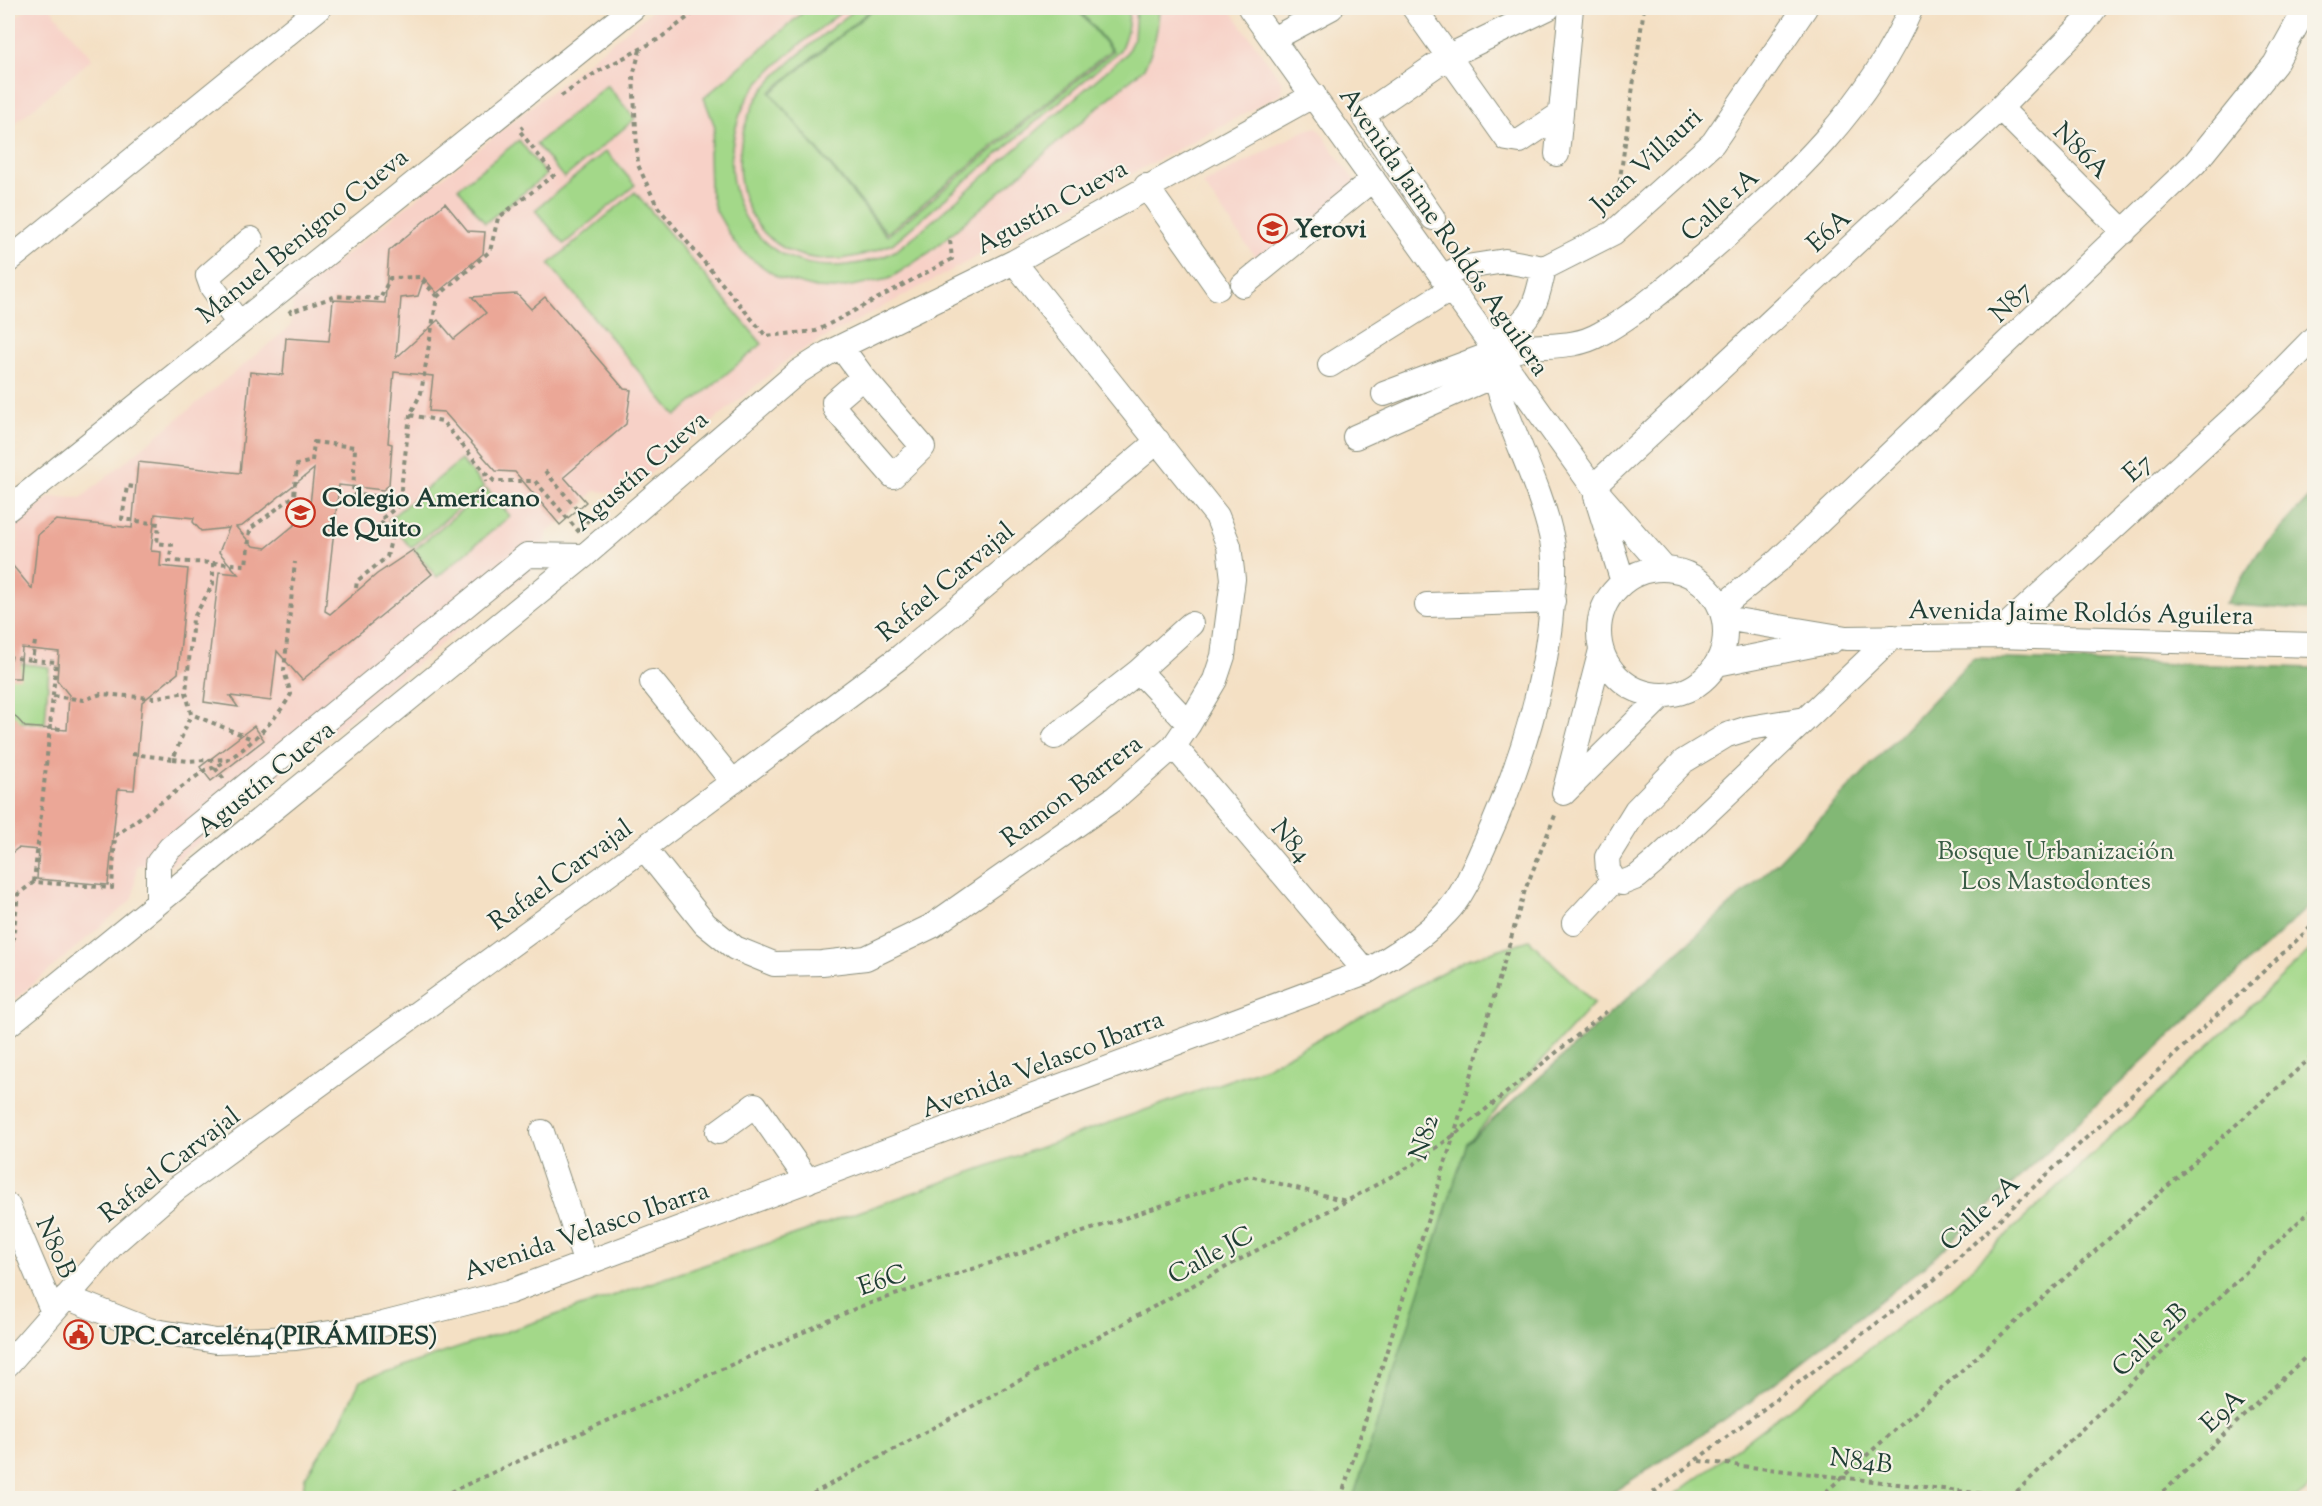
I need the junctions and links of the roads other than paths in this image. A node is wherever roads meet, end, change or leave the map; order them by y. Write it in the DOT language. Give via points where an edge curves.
graph roads {
  1 [pos="319,8"];
  2 [pos="633,8"];
  3 [pos="1250,8"];
  4 [pos="1331,8"];
  5 [pos="1414,8"];
  6 [pos="1548,8"];
  7 [pos="1571,8"];
  8 [pos="1805,8"];
  9 [pos="1911,8"];
  10 [pos="2095,8"];
  11 [pos="2306,8"];
  12 [pos="1273,39"];
  13 [pos="1449,56"];
  14 [pos="1314,95"];
  15 [pos="2000,108"];
  16 [pos="1559,115"];
  17 [pos="1557,154"];
  18 [pos="1373,179"];
  19 [pos="1146,186"];
  20 [pos="1433,218"];
  21 [pos="2124,232"];
  22 [pos="251,239"];
  23 [pos="8,261"];
  24 [pos="1014,262"];
  25 [pos="1544,268"];
  26 [pos="1447,283"];
  27 [pos="1243,285"];
  28 [pos="1218,288"];
  29 [pos="238,322"];
  30 [pos="2314,338"];
  31 [pos="841,347"];
  32 [pos="1494,358"];
  33 [pos="1330,365"];
  34 [pos="862,377"];
  35 [pos="1384,394"];
  36 [pos="1355,437"];
  37 [pos="1158,441"];
  38 [pos="1593,487"];
  39 [pos="8,509"];
  40 [pos="593,548"];
  41 [pos="1664,568"];
  42 [pos="1623,582"];
  43 [pos="1552,601"];
  44 [pos="1427,605"];
  45 [pos="1723,612"];
  46 [pos="1191,624"];
  47 [pos="1995,636"];
  48 [pos="1846,638"];
  49 [pos="1892,638"];
  50 [pos="2314,645"];
  51 [pos="1601,650"];
  52 [pos="1717,664"];
  53 [pos="1138,670"];
  54 [pos="652,682"];
  55 [pos="1662,696"];
  56 [pos="1806,719"];
  57 [pos="1189,724"];
  58 [pos="1055,737"];
  59 [pos="1174,746"];
  60 [pos="733,782"];
  61 [pos="644,849"];
  62 [pos="1614,880"];
  63 [pos="158,902"];
  64 [pos="1574,923"];
  65 [pos="1366,972"];
  66 [pos="8,1025"];
  67 [pos="542,1132"];
  68 [pos="718,1132"];
  69 [pos="808,1180"];
  70 [pos="8,1206"];
  71 [pos="586,1264"];
  72 [pos="60,1305"];
  73 [pos="8,1364"];
  1 -- 23 [label="street"];
  2 -- 29 [label="street, Manuel Benigno Cueva"];
  3 -- 12 [label="street, Avenida Jaime Roldós Aguilera"];
  4 -- 12 [label="street"];
  5 -- 13 [label="street"];
  6 -- 13 [label="street"];
  7 -- 16 [label="street"];
  8 -- 25 [label="street, Juan Villauri" via="1713,143 1613,233"];
  9 -- 32 [label="street, Calle 1A" via="1866,88 1818,150 1677,279 1600,334 1557,348 1528,347"];
  10 -- 15 [label="street, E6A"];
  11 -- 21 [label="street, N87" via="2275,64 2194,163"];
  12 -- 14 [label="street, Avenida Jaime Roldós Aguilera"];
  13 -- 16 [label="street" via="1506,139 1520,141"];
  13 -- 20 [label="street" via="1369,109 1365,118"];
  14 -- 18 [label="street, Avenida Jaime Roldós Aguilera"];
  14 -- 19 [label="street, Agustín Cueva"];
  15 -- 21 [label="street, N86A"];
  15 -- 38 [label="street, E6A"];
  16 -- 17 [label="street"];
  18 -- 26 [label="street, Avenida Jaime Roldós Aguilera"];
  18 -- 27 [label="street"];
  19 -- 24 [label="street, Agustín Cueva"];
  19 -- 28 [label="street"];
  21 -- 45 [label="street, N87"];
  22 -- 29 [label="street" via="208,276"];
  24 -- 31 [label="street, Agustín Cueva"];
  24 -- 37 [label="street, Ramon Barrera"];
  25 -- 26 [label="street" via="1505,261 1460,268"];
  25 -- 32 [label="street" via="1537,300"];
  26 -- 32 [label="street, Avenida Jaime Roldós Aguilera"];
  26 -- 33 [label="street"];
  29 -- 39 [label="street, Manuel Benigno Cueva"];
  30 -- 47 [label="street, E7" via="2258,395"];
  31 -- 34 [label="street"];
  31 -- 40 [label="street, Agustín Cueva" via="798,372"];
  32 -- 35 [label="street"];
  32 -- 36 [label="street" via="1479,382"];
  32 -- 38 [label="street, Avenida Jaime Roldós Aguilera"];
  32 -- 43 [label="street, Avenida Velasco Ibarra" via="1551,535 1555,574"];
  37 -- 57 [label="street, Ramon Barrera" via="1217,516 1229,546 1233,579 1223,656 1215,680"];
  37 -- 60 [label="street, Rafael Carvajal" via="900,657"];
  38 -- 41 [label="street, Avenida Jaime Roldós Aguilera"];
  38 -- 42 [label="street, Avenida Jaime Roldós Aguilera"];
  40 -- 63 [label="street, Agustín Cueva"];
  40 -- 63 [label="street" via="527,555 170,848 158,863"];
  41 -- 42 [label="street" via="1649,569"];
  41 -- 45 [label="street" via="1698,580 1712,591"];
  42 -- 51 [label="street" via="1604,606 1599,635"];
  43 -- 44 [label="street"];
  43 -- 65 [label="street, Avenida Velasco Ibarra" via="1550,628 1525,743 1506,798 1474,868 1448,912 1407,949"];
  45 -- 48 [label="street, Avenida Jaime Roldós Aguilera"];
  45 -- 52 [label="street" via="1724,650"];
  46 -- 53 [label="street"];
  47 -- 49 [label="street, Avenida Jaime Roldós Aguilera"];
  47 -- 50 [label="street, Avenida Jaime Roldós Aguilera"];
  48 -- 49 [label="street, Avenida Jaime Roldós Aguilera"];
  48 -- 52 [label="street, Avenida Jaime Roldós Aguilera"];
  49 -- 56 [label="street"];
  51 -- 55 [label="street" via="1608,664 1630,687"];
  51 -- 55 [label="street" via="1564,793"];
  52 -- 55 [label="street" via="1694,687"];
  53 -- 57 [label="street"];
  53 -- 58 [label="street"];
  54 -- 60 [label="street"];
  56 -- 62 [label="street" via="1643,872 1630,881"];
  56 -- 62 [label="street" via="1727,735 1684,761 1636,810 1616,841 1607,857"];
  57 -- 59 [label="street, Ramon Barrera"];
  59 -- 61 [label="street, Ramon Barrera" via="1116,798 932,926 866,958 774,964 735,948 705,924"];
  59 -- 65 [label="street, N84"];
  60 -- 61 [label="street, Rafael Carvajal"];
  61 -- 72 [label="street, Rafael Carvajal" via="176,1189 113,1244"];
  62 -- 64 [label="street"];
  63 -- 66 [label="street, Agustín Cueva"];
  65 -- 69 [label="street, Avenida Velasco Ibarra"];
  67 -- 71 [label="street"];
  68 -- 69 [label="street" via="755,1105"];
  69 -- 71 [label="street, Avenida Velasco Ibarra"];
  70 -- 72 [label="street, N80B"];
  71 -- 72 [label="street, Avenida Velasco Ibarra" via="509,1292 371,1327 296,1338 183,1338"];
  72 -- 73 [label="street, Rafael Carvajal"];
}
